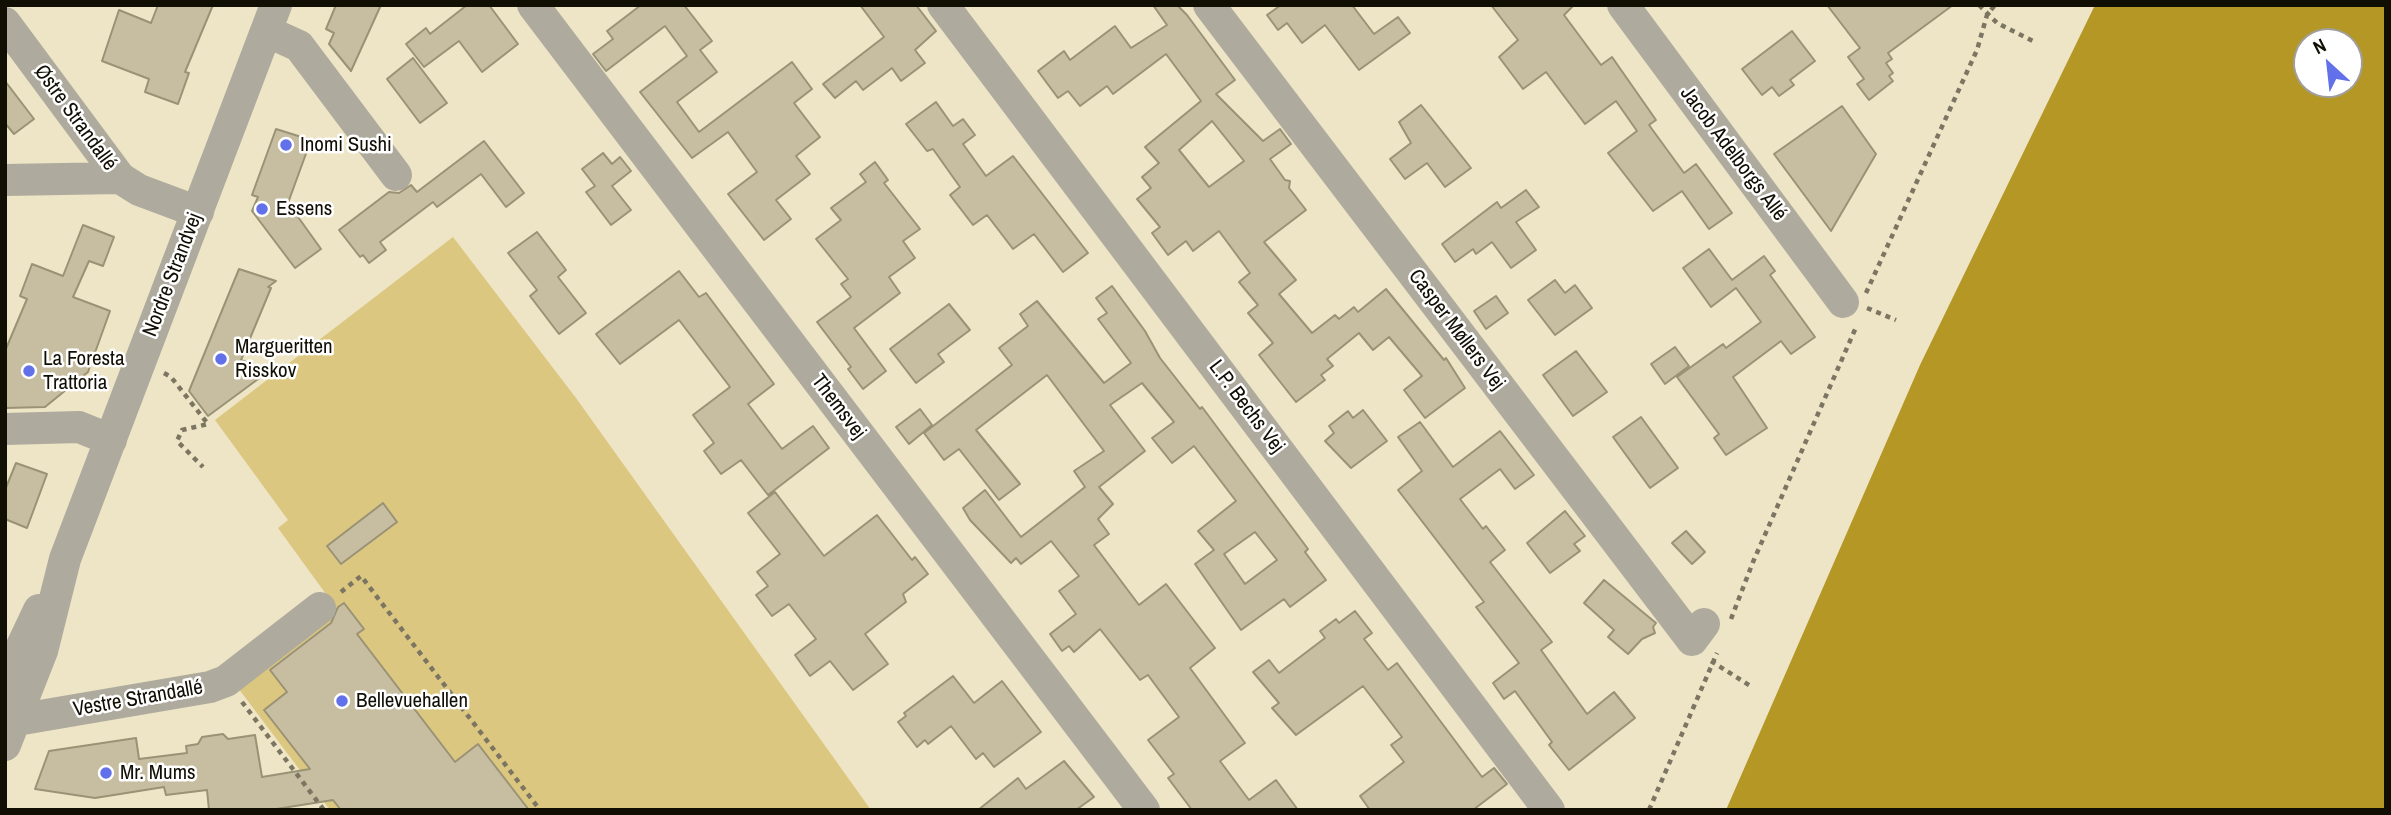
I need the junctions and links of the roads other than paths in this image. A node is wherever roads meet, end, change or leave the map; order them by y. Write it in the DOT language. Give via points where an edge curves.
graph roads {
  1 [pos="533,5"];
  2 [pos="943,5"];
  3 [pos="1209,5"];
  4 [pos="1623,5"];
  5 [pos="271,18"];
  6 [pos="5,23"];
  7 [pos="396,175"];
  8 [pos="120,178"];
  9 [pos="5,180"];
  10 [pos="198,212"];
  11 [pos="1860,303"];
  12 [pos="5,429"];
  13 [pos="111,440"];
  14 [pos="65,559"];
  15 [pos="320,608"];
  16 [pos="1712,633"];
  17 [pos="5,682"];
  18 [pos="8,729"];
  19 [pos="1144,810"];
  20 [pos="1549,810"];
  1 -- 19 [label="street, Themsvej"];
  2 -- 20 [label="street, L.P. Bechs Vej"];
  3 -- 16 [label="street, Casper Møllers Vej"];
  4 -- 11 [label="street, Jacob Adelborgs Allé"];
  5 -- 7 [label="street, Nordre Strandvej" via="299,46"];
  5 -- 10 [label="street, Nordre Strandvej"];
  6 -- 8 [label="street, Østre Strandallé"];
  8 -- 9 [label="street"];
  8 -- 10 [label="street, Østre Strandallé"];
  10 -- 13 [label="street, Nordre Strandvej"];
  12 -- 13 [label="street" via="79,427"];
  13 -- 14 [label="street, Nordre Strandvej"];
  14 -- 17 [label="street, Nordre Strandvej"];
  14 -- 18 [label="street, Nordre Strandvej" via="42,651"];
  15 -- 18 [label="street, Vestre Strandallé" via="226,681"];
}
